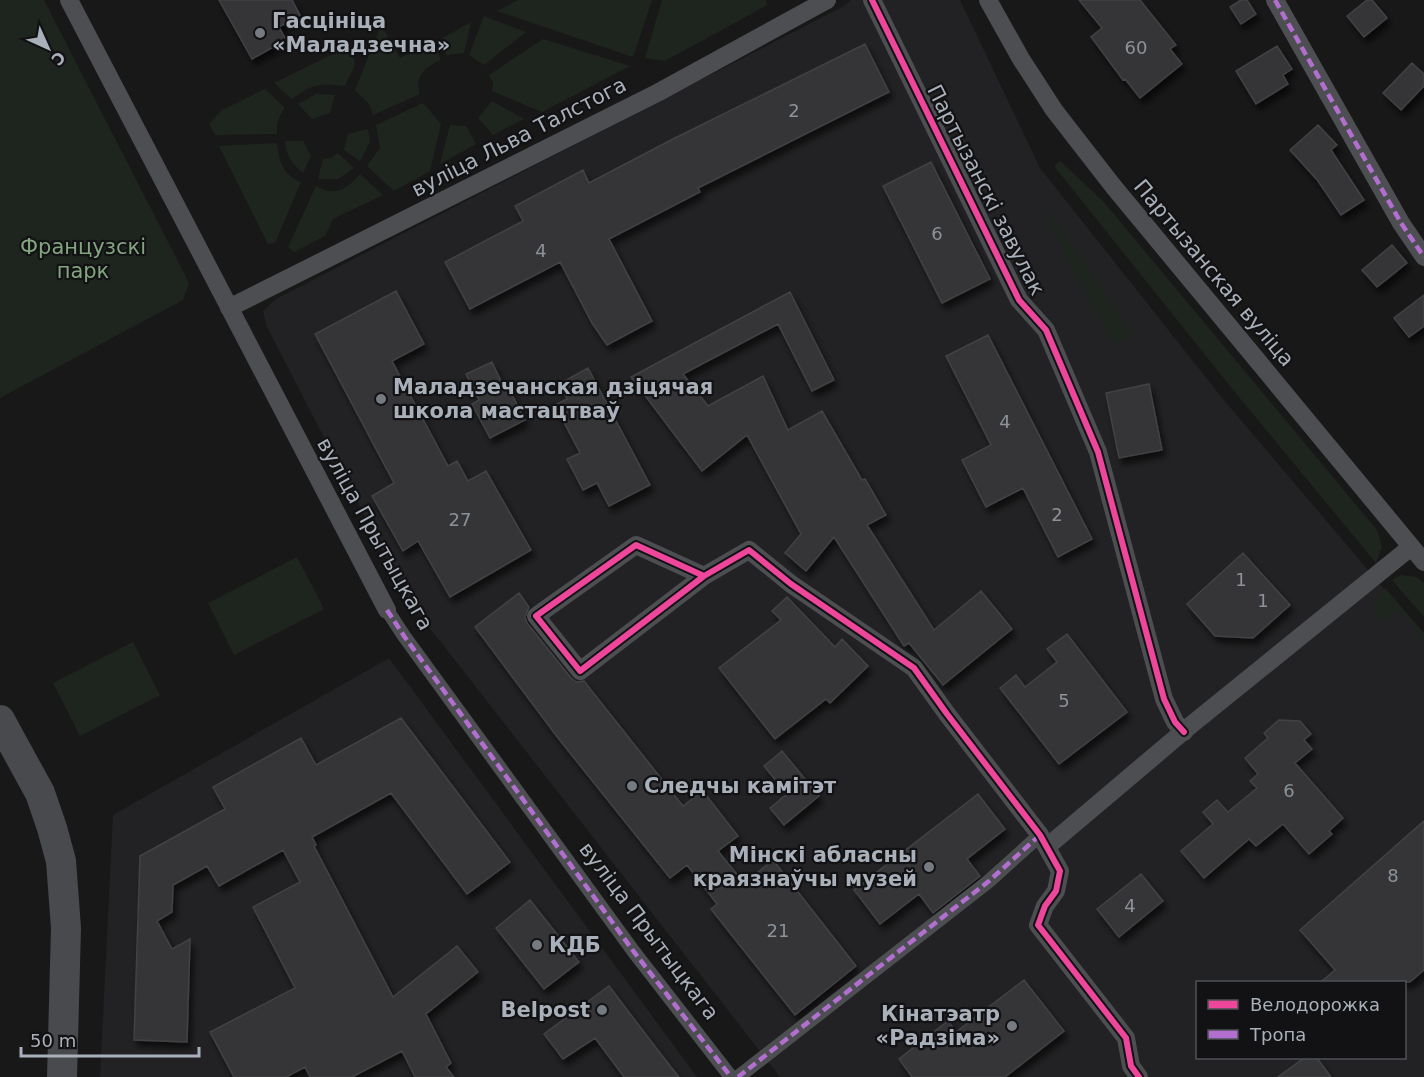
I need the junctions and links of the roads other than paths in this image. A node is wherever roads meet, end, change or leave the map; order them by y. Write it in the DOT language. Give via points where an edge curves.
graph roads {
  1 [pos="69,0"];
  2 [pos="827,0"];
  3 [pos="872,0"];
  4 [pos="988,0"];
  5 [pos="1275,0"];
  6 [pos="1424,257"];
  7 [pos="229,308"];
  8 [pos="1411,547"];
  9 [pos="1424,562"];
  10 [pos="704,576"];
  11 [pos="387,610"];
  12 [pos="0,720"];
  13 [pos="1184,732"];
  14 [pos="1044,841"];
  15 [pos="62,1077"];
  16 [pos="731,1077"];
  17 [pos="738,1077"];
  18 [pos="1138,1077"];
  1 -- 7 [label="street, вуліца Прытыцкага"];
  2 -- 7 [label="street, вуліца Льва Талстога" via="659,92"];
  3 -- 13 [label="street, Партызанскі завулак" via="1019,300 1046,330 1098,452 1164,699"];
  4 -- 8 [label="street, Партызанская вуліца" via="1054,110"];
  5 -- 6 [label="street"];
  7 -- 11 [label="street, вуліца Прытыцкага"];
  8 -- 9 [label="street, Партызанская вуліца"];
  8 -- 13 [label="street"];
  10 -- 10 [label="street" via="580,671 536,616 636,545"];
  10 -- 14 [label="street" via="749,550 791,584 914,668"];
  11 -- 16 [label="street, вуліца Прытыцкага" via="634,952"];
  12 -- 15 [label="main road" via="40,793 61,861 66,928"];
  13 -- 14 [label="street"];
  14 -- 17 [label="street"];
  14 -- 18 [label="street" via="1060,872 1056,891 1038,925 1126,1038 1131,1066"];
}
